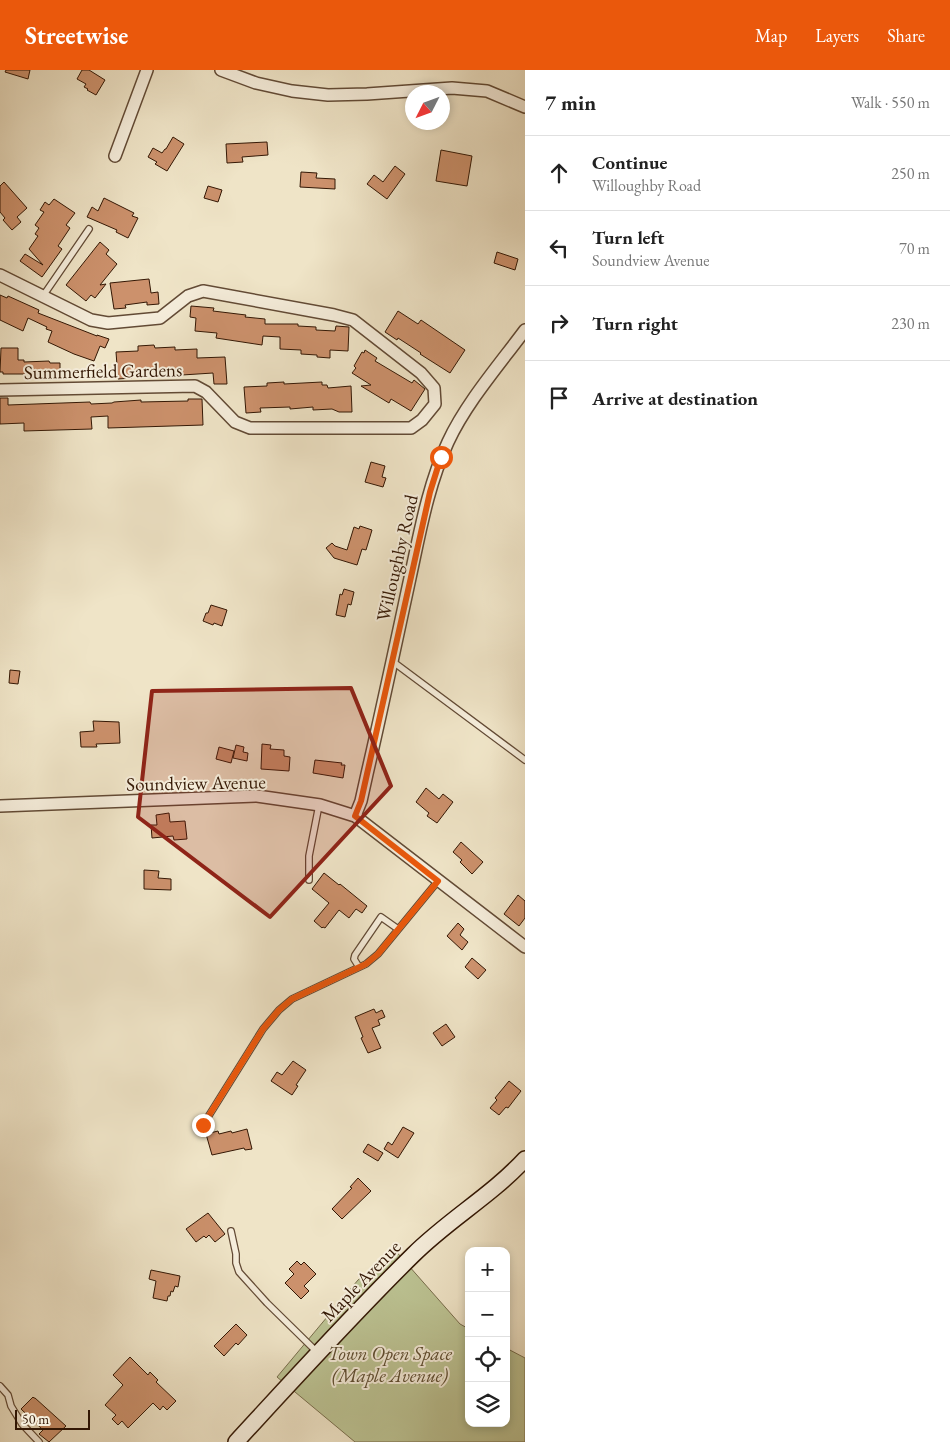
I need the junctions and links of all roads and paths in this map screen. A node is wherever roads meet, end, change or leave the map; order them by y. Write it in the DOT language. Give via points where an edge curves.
graph roads {
  1 [pos="146,70"];
  2 [pos="220,70"];
  3 [pos="525,107"];
  4 [pos="115,156"];
  5 [pos="89,229"];
  6 [pos="0,275"];
  7 [pos="43,296"];
  8 [pos="525,330"];
  9 [pos="0,390"];
  10 [pos="392,661"];
  11 [pos="525,760"];
  12 [pos="319,805"];
  13 [pos="0,806"];
  14 [pos="355,816"];
  15 [pos="309,880"];
  16 [pos="438,881"];
  17 [pos="398,929"];
  18 [pos="525,948"];
  19 [pos="359,968"];
  20 [pos="203,1125"];
  21 [pos="525,1159"];
  22 [pos="231,1231"];
  23 [pos="318,1353"];
  24 [pos="0,1386"];
  25 [pos="39,1442"];
  26 [pos="236,1442"];
  1 -- 4 [label="street"];
  2 -- 3 [label="street" via="256,83 301,92 328,95 452,88 487,91"];
  5 -- 7 [label="lane"];
  6 -- 7 [label="street, Summerfield Gardens"];
  7 -- 9 [label="street, Summerfield Gardens" via="91,320 108,322 160,318 188,296 203,291 353,320 421,373 434,388 435,404 411,428 250,428 235,422 206,392 195,386"];
  8 -- 10 [label="street, Willoughby Road" via="466,411 441,457 430,492"];
  10 -- 11 [label="lane"];
  10 -- 14 [label="street, Willoughby Road"];
  12 -- 13 [label="street, Soundview Avenue" via="257,796"];
  12 -- 14 [label="street, Soundview Avenue"];
  12 -- 15 [label="lane" via="309,856"];
  14 -- 16 [label="street, Soundview Avenue"];
  16 -- 17 [label="lane"];
  16 -- 18 [label="street, Soundview Avenue"];
  17 -- 19 [label="lane" via="378,954"];
  17 -- 19 [label="lane" via="381,917 355,955"];
  19 -- 20 [label="lane" via="292,999 279,1010 263,1029"];
  21 -- 23 [label="main road, Maple Avenue" via="486,1195 437,1232"];
  22 -- 23 [label="lane" via="239,1272"];
  23 -- 26 [label="main road, Maple Avenue"];
  24 -- 25 [label="lane" via="22,1424"];
}
